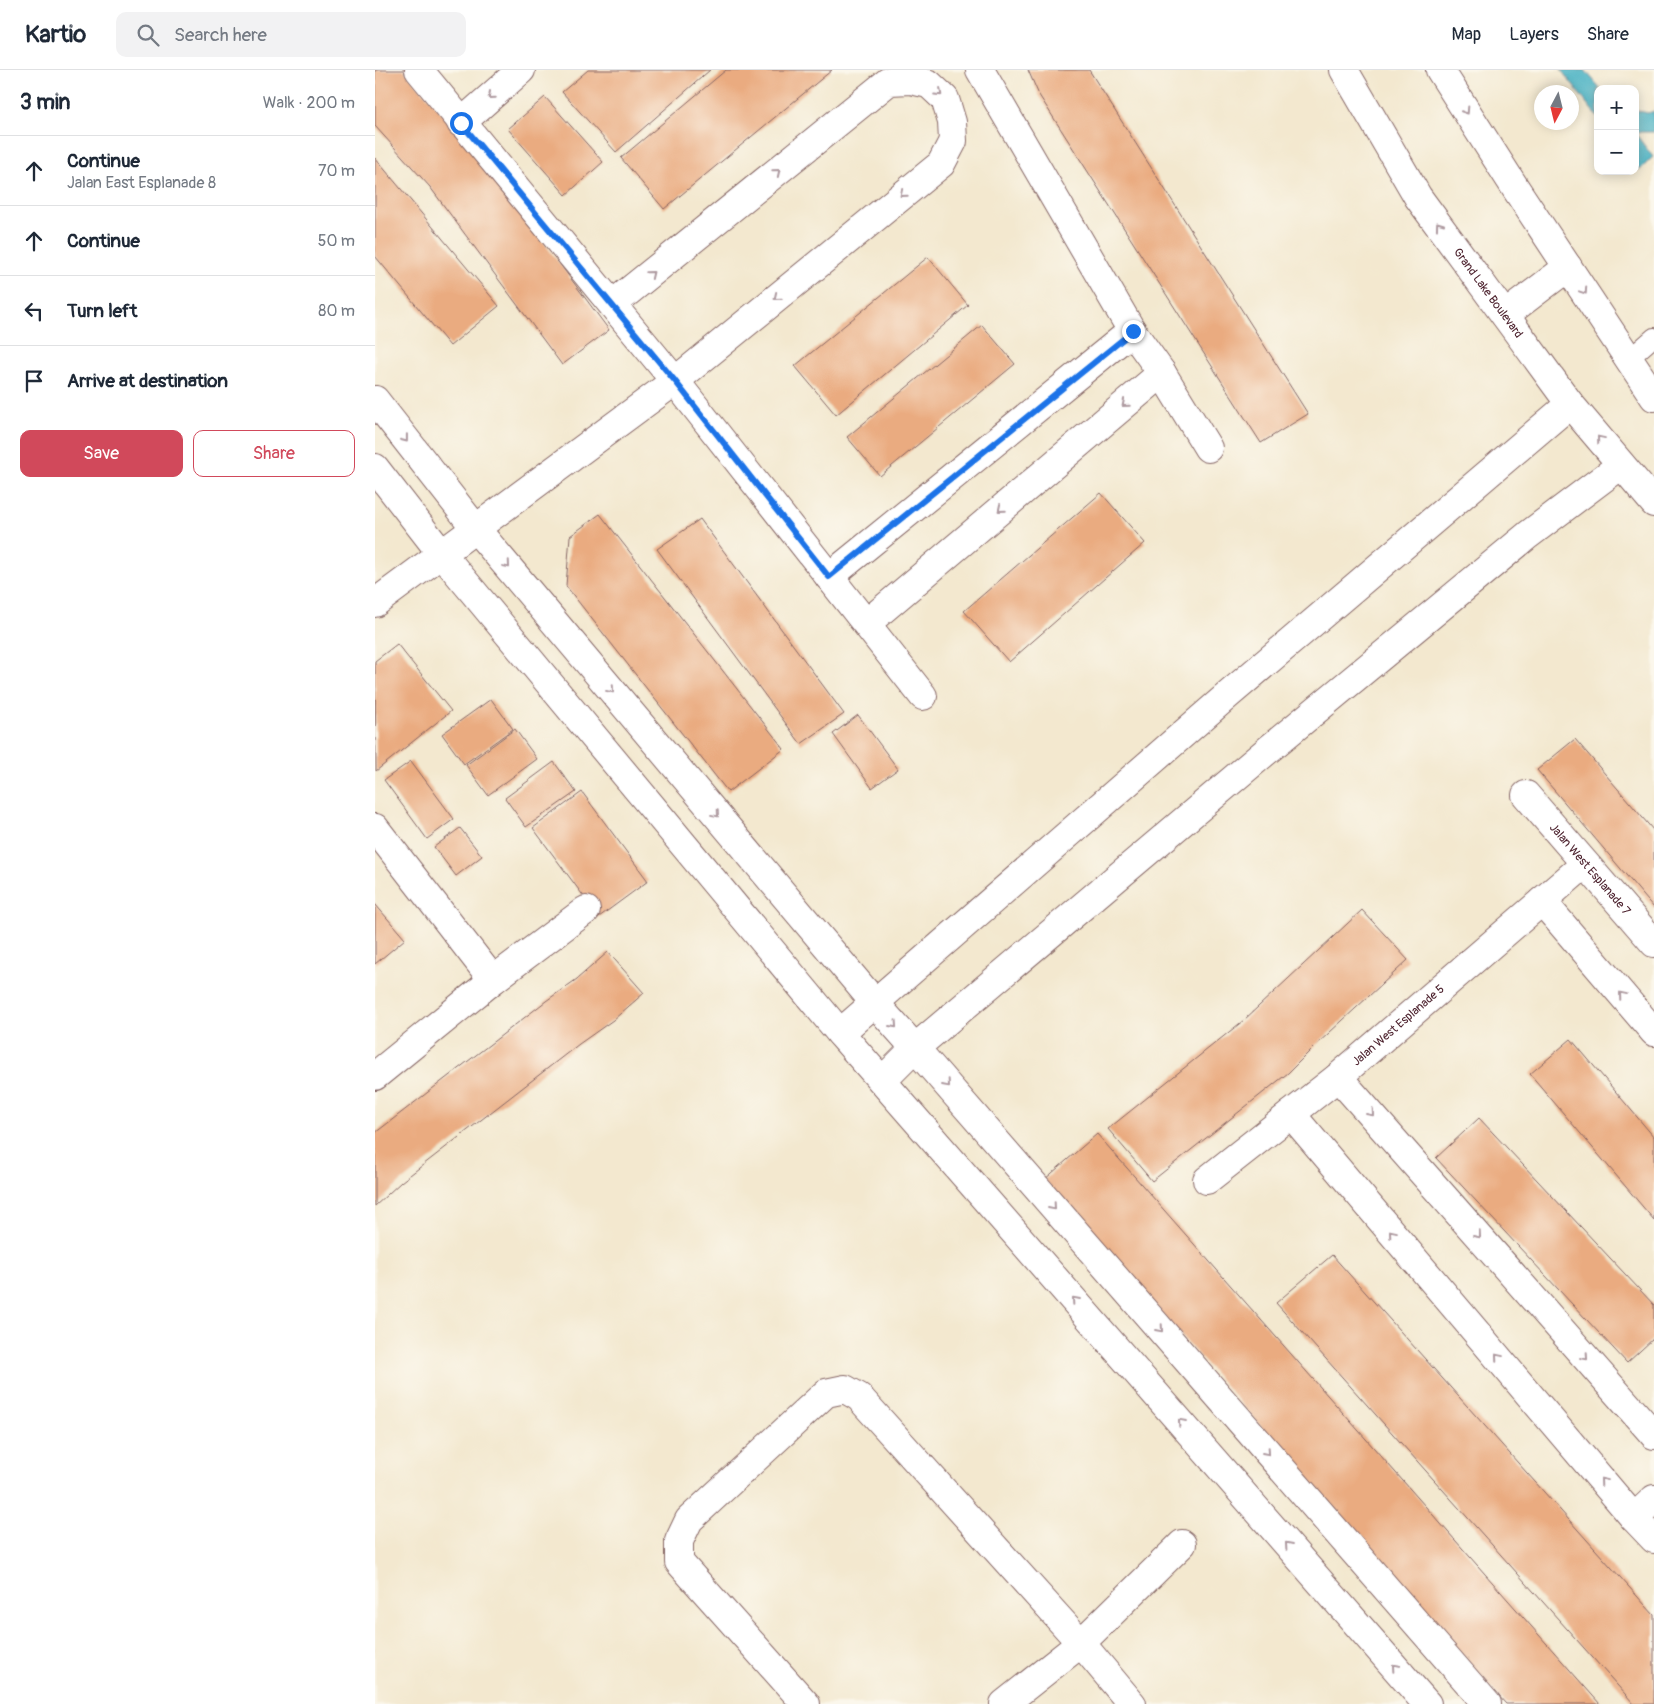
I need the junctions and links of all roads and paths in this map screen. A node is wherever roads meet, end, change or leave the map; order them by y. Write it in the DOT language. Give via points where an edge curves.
graph roads {
  1 [pos="521,70"];
  2 [pos="980,70"];
  3 [pos="1344,70"];
  4 [pos="1440,70"];
  5 [pos="426,72"];
  6 [pos="461,123"];
  7 [pos="1568,267"];
  8 [pos="613,304"];
  9 [pos="1505,315"];
  10 [pos="1133,331"];
  11 [pos="1654,336"];
  12 [pos="1629,359"];
  13 [pos="1162,373"];
  14 [pos="675,381"];
  15 [pos="1654,397"];
  16 [pos="375,400"];
  17 [pos="1570,404"];
  18 [pos="1208,448"];
  19 [pos="1621,465"];
  20 [pos="375,468"];
  21 [pos="1654,503"];
  22 [pos="476,529"];
  23 [pos="441,552"];
  24 [pos="829,577"];
  25 [pos="375,603"];
  26 [pos="867,623"];
  27 [pos="923,696"];
  28 [pos="1525,795"];
  29 [pos="375,828"];
  30 [pos="1585,864"];
  31 [pos="1542,901"];
  32 [pos="586,910"];
  33 [pos="1654,943"];
  34 [pos="493,980"];
  35 [pos="874,1002"];
  36 [pos="1654,1032"];
  37 [pos="840,1033"];
  38 [pos="915,1048"];
  39 [pos="375,1076"];
  40 [pos="1338,1076"];
  41 [pos="883,1080"];
  42 [pos="1291,1114"];
  43 [pos="1207,1180"];
  44 [pos="1654,1435"];
  45 [pos="1654,1498"];
  46 [pos="1634,1518"];
  47 [pos="1654,1539"];
  48 [pos="1182,1544"];
  49 [pos="1081,1643"];
  50 [pos="806,1704"];
  51 [pos="1004,1704"];
  52 [pos="1132,1704"];
  53 [pos="1427,1704"];
  54 [pos="1487,1704"];
  1 -- 6 [label="street, one-way"];
  2 -- 10 [label="street"];
  9 -- 3 [label="street, Grand Lake Boulevard, one-way" via="1418,197"];
  4 -- 7 [label="street, one-way"];
  5 -- 6 [label="street"];
  6 -- 8 [label="street"];
  7 -- 9 [label="street"];
  7 -- 12 [label="street, one-way"];
  8 -- 14 [label="street"];
  8 -- 14 [label="street, one-way" via="889,81 911,80 929,84 945,99 952,122 953,141 941,164"];
  9 -- 17 [label="street, Grand Lake Boulevard"];
  10 -- 13 [label="street"];
  10 -- 24 [label="street"];
  11 -- 12 [label="lane"];
  12 -- 15 [label="street"];
  13 -- 18 [label="street"];
  13 -- 26 [label="street, one-way"];
  14 -- 22 [label="street"];
  14 -- 24 [label="street"];
  16 -- 22 [label="street, one-way"];
  19 -- 17 [label="street, Grand Lake Boulevard, one-way"];
  17 -- 35 [label="street"];
  19 -- 21 [label="street, Grand Lake Boulevard"];
  19 -- 38 [label="street" via="1513,547"];
  20 -- 23 [label="street"];
  22 -- 23 [label="street"];
  22 -- 35 [label="street, one-way"];
  23 -- 25 [label="street"];
  23 -- 37 [label="street"];
  24 -- 26 [label="street"];
  26 -- 27 [label="street"];
  28 -- 30 [label="street, Jalan West Esplanade 7"];
  29 -- 34 [label="street"];
  30 -- 31 [label="street, Jalan West Esplanade 5"];
  30 -- 33 [label="street, Jalan West Esplanade 7"];
  36 -- 31 [label="street, one-way"];
  31 -- 40 [label="street, Jalan West Esplanade 5"];
  32 -- 34 [label="street"];
  34 -- 39 [label="street"];
  35 -- 37 [label="street"];
  35 -- 38 [label="street, one-way"];
  37 -- 41 [label="street"];
  38 -- 41 [label="street"];
  38 -- 54 [label="street, one-way"];
  40 -- 42 [label="street, Jalan West Esplanade 5"];
  40 -- 44 [label="street, one-way"];
  53 -- 41 [label="street, one-way"];
  42 -- 43 [label="street, Jalan West Esplanade 5"];
  46 -- 42 [label="street, one-way"];
  45 -- 46 [label="street"];
  46 -- 47 [label="street"];
  48 -- 49 [label="street"];
  49 -- 50 [label="street" via="859,1397 845,1389 826,1393 689,1520 679,1541 679,1562"];
  49 -- 51 [label="street"];
  49 -- 52 [label="street"];
}
